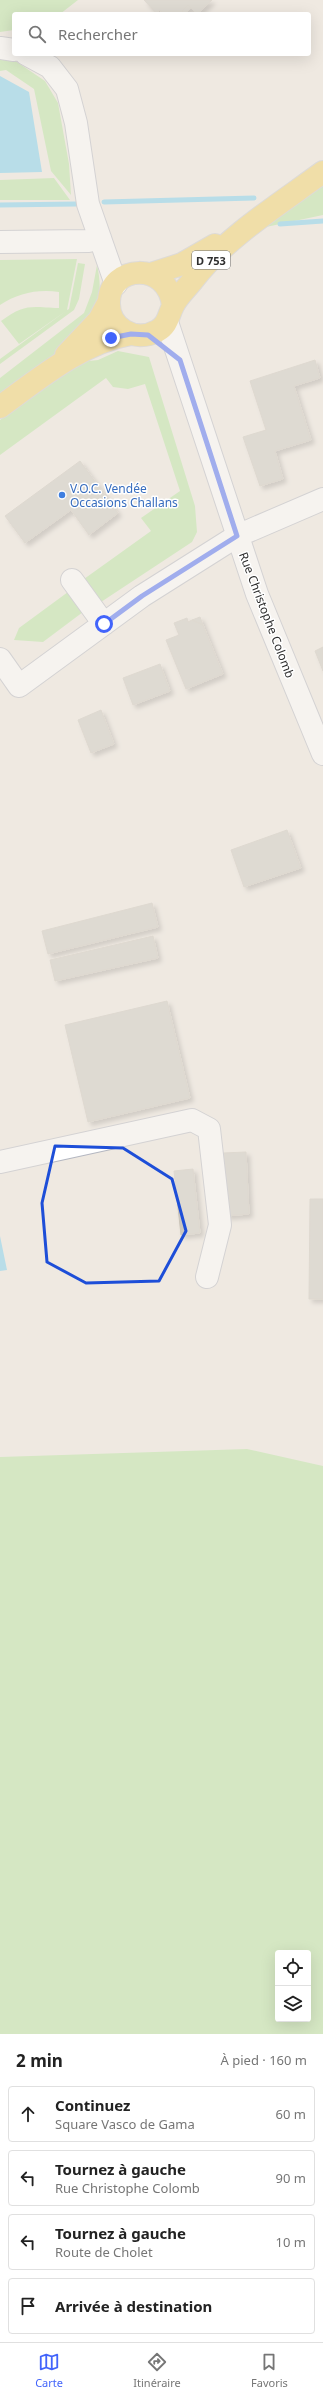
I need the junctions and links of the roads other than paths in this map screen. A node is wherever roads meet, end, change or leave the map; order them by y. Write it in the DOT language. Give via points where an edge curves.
graph roads {
  1 [pos="0,48"];
  2 [pos="12,50"];
  3 [pos="30,56"];
  4 [pos="323,172"];
  5 [pos="256,222"];
  6 [pos="101,240"];
  7 [pos="0,242"];
  8 [pos="127,283"];
  9 [pos="170,314"];
  10 [pos="140,335"];
  11 [pos="180,360"];
  12 [pos="56,366"];
  13 [pos="0,407"];
  14 [pos="323,499"];
  15 [pos="237,536"];
  16 [pos="72,580"];
  17 [pos="104,624"];
  18 [pos="0,659"];
  19 [pos="317,724"];
  20 [pos="323,754"];
  21 [pos="0,1162"];
  22 [pos="207,1277"];
  1 -- 2 [label="street"];
  3 -- 6 [label="street" via="50,67 67,89 76,122 88,204"];
  4 -- 5 [label="main road, D 753"];
  5 -- 8 [label="main road, D 753" via="182,264"];
  5 -- 9 [label="main road, D 753" via="202,267"];
  6 -- 7 [label="street"];
  6 -- 8 [label="street"];
  8 -- 9 [label="main road" via="168,287"];
  8 -- 10 [label="main road" via="110,313 115,323"];
  8 -- 12 [label="main road" via="99,320"];
  9 -- 10 [label="main road" via="159,330"];
  9 -- 11 [label="street, Rue Christophe Colomb"];
  10 -- 11 [label="street"];
  10 -- 12 [label="main road" via="111,338"];
  11 -- 15 [label="street, Rue Christophe Colomb"];
  12 -- 13 [label="main road"];
  14 -- 15 [label="street"];
  15 -- 17 [label="street" via="142,596"];
  15 -- 19 [label="street, Rue Christophe Colomb" via="258,594"];
  16 -- 17 [label="street"];
  17 -- 18 [label="street" via="19,686"];
  19 -- 20 [label="street, Rue Christophe Colomb"];
  21 -- 22 [label="street" via="192,1120 209,1129 220,1225"];
}
